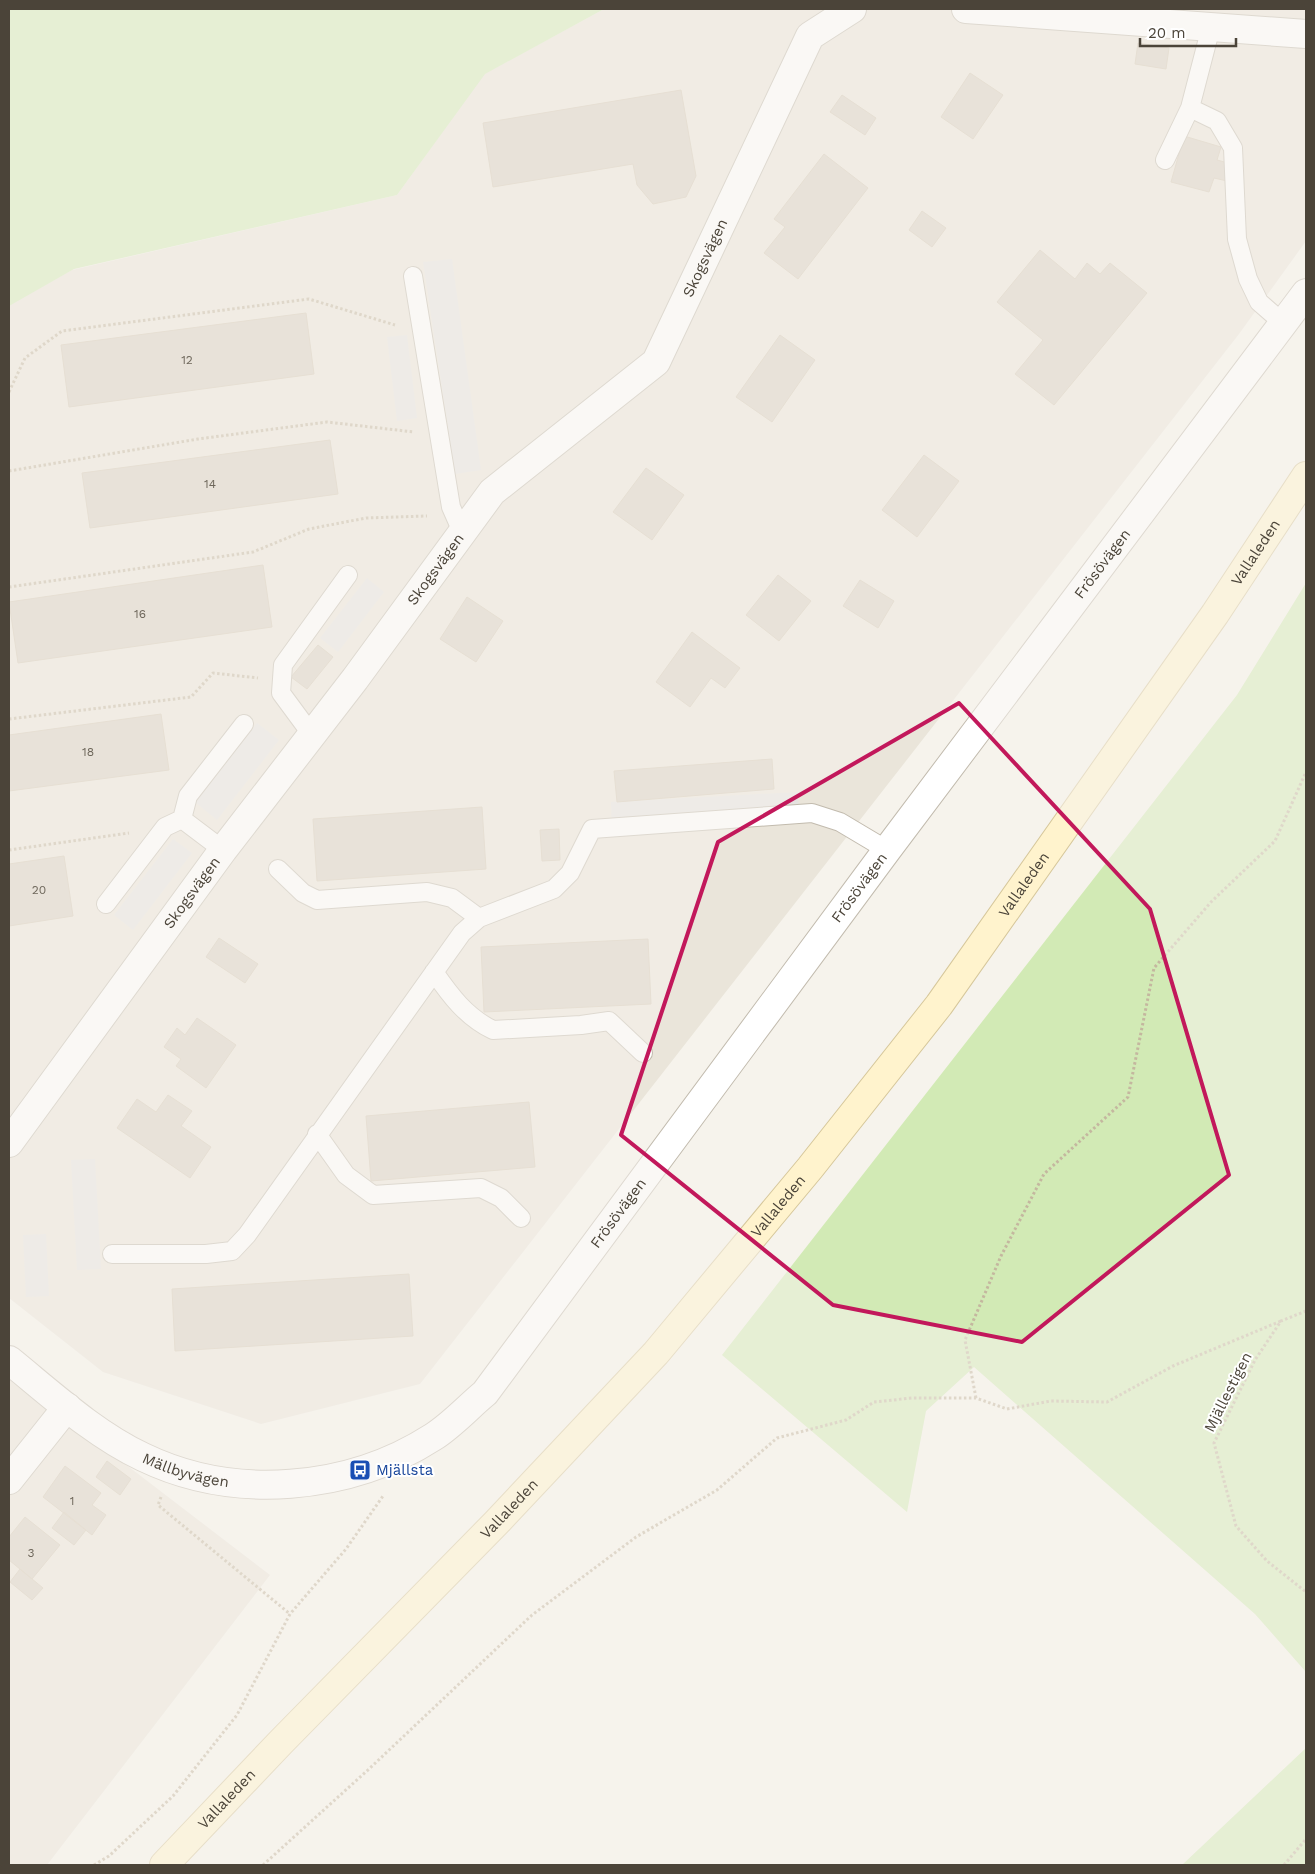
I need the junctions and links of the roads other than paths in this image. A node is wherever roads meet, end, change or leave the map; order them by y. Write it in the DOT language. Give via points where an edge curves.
graph roads {
  1 [pos="852,9"];
  2 [pos="966,9"];
  3 [pos="1212,27"];
  4 [pos="1306,34"];
  5 [pos="1190,108"];
  6 [pos="1165,160"];
  7 [pos="413,276"];
  8 [pos="1306,293"];
  9 [pos="1284,323"];
  10 [pos="1306,476"];
  11 [pos="459,523"];
  12 [pos="348,575"];
  13 [pos="244,724"];
  14 [pos="312,734"];
  15 [pos="182,819"];
  16 [pos="223,850"];
  17 [pos="887,850"];
  18 [pos="278,869"];
  19 [pos="106,904"];
  20 [pos="479,918"];
  21 [pos="434,972"];
  22 [pos="643,1053"];
  23 [pos="317,1134"];
  24 [pos="9,1144"];
  25 [pos="521,1218"];
  26 [pos="112,1254"];
  27 [pos="9,1360"];
  28 [pos="67,1407"];
  29 [pos="393,1459"];
  30 [pos="9,1480"];
  31 [pos="164,1865"];
  1 -- 11 [label="street, Skogsvägen" via="810,36 656,362 492,492"];
  2 -- 3 [label="street"];
  3 -- 4 [label="street"];
  3 -- 5 [label="lane"];
  5 -- 6 [label="lane"];
  5 -- 9 [label="lane" via="1217,121 1233,148 1237,232 1248,279 1259,302"];
  7 -- 11 [label="lane" via="451,506"];
  8 -- 9 [label="street, Frösövägen"];
  9 -- 17 [label="street, Frösövägen"];
  10 -- 31 [label="main road, Vallaleden" via="1215,614 939,1005 810,1168 656,1353"];
  11 -- 14 [label="street, Skogsvägen"];
  12 -- 14 [label="lane" via="283,665 281,693"];
  13 -- 15 [label="lane" via="188,796"];
  14 -- 16 [label="street, Skogsvägen"];
  15 -- 16 [label="lane"];
  15 -- 19 [label="lane" via="165,827"];
  16 -- 24 [label="street, Skogsvägen"];
  17 -- 20 [label="lane" via="840,822 812,813 592,830 570,873 554,889"];
  17 -- 29 [label="street, Frösövägen" via="485,1393 434,1436"];
  18 -- 20 [label="lane" via="303,893 318,900 427,892 452,898"];
  20 -- 21 [label="lane" via="462,934"];
  21 -- 22 [label="lane" via="466,1012 492,1030 610,1021"];
  21 -- 23 [label="lane"];
  23 -- 25 [label="lane" via="346,1175 374,1195 481,1188 501,1198"];
  23 -- 26 [label="lane" via="232,1251"];
  27 -- 28 [label="street, Mällbyvägen"];
  28 -- 29 [label="street, Mällbyvägen" via="144,1458 205,1479 279,1486 318,1481"];
  28 -- 30 [label="street"];
}
